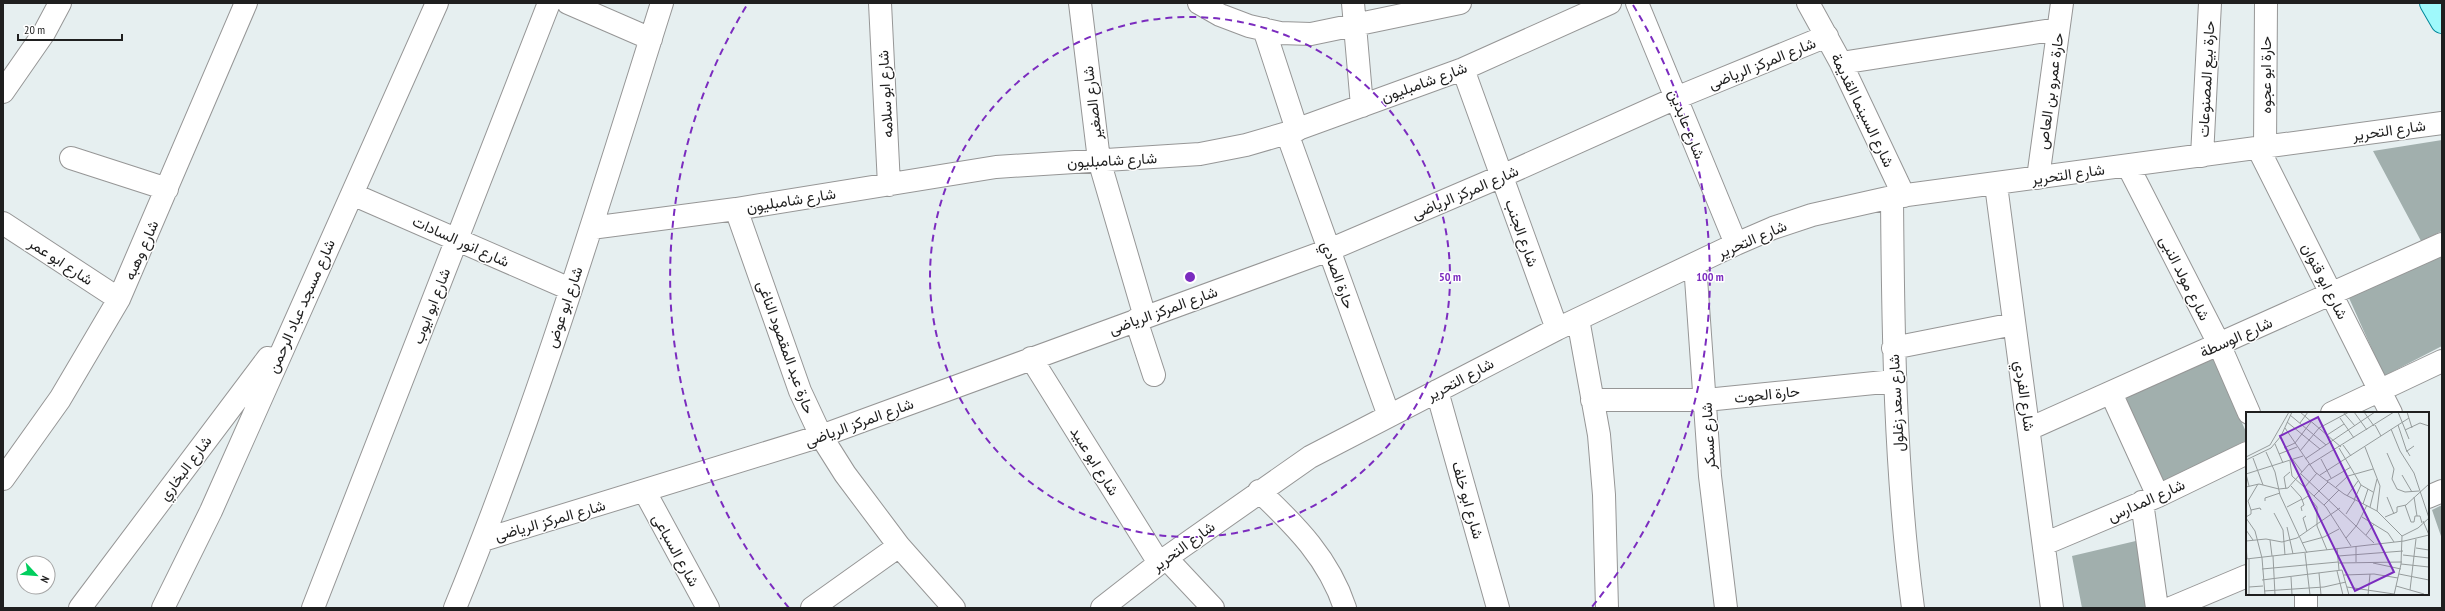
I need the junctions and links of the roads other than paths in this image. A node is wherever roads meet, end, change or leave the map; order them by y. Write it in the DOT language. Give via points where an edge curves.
graph roads {
  1 [pos="60,3"];
  2 [pos="246,3"];
  3 [pos="437,3"];
  4 [pos="549,3"];
  5 [pos="568,3"];
  6 [pos="662,3"];
  7 [pos="880,3"];
  8 [pos="1080,3"];
  9 [pos="1199,3"];
  10 [pos="1353,3"];
  11 [pos="1460,3"];
  12 [pos="1610,3"];
  13 [pos="1637,3"];
  14 [pos="1808,3"];
  15 [pos="2062,3"];
  16 [pos="2210,3"];
  17 [pos="2266,3"];
  18 [pos="2431,3"];
  19 [pos="2442,22"];
  20 [pos="1353,26"];
  21 [pos="1264,29"];
  22 [pos="2058,29"];
  23 [pos="1827,36"];
  24 [pos="651,39"];
  25 [pos="1841,63"];
  26 [pos="1463,69"];
  27 [pos="3,92"];
  28 [pos="1676,98"];
  29 [pos="1362,106"];
  30 [pos="2442,123"];
  31 [pos="1292,131"];
  32 [pos="2262,148"];
  33 [pos="2202,156"];
  34 [pos="71,158"];
  35 [pos="1099,160"];
  36 [pos="2128,166"];
  37 [pos="1502,176"];
  38 [pos="2038,178"];
  39 [pos="889,185"];
  40 [pos="1996,185"];
  41 [pos="167,189"];
  42 [pos="352,194"];
  43 [pos="1898,197"];
  44 [pos="736,209"];
  45 [pos="3,223"];
  46 [pos="591,228"];
  47 [pos="457,239"];
  48 [pos="1736,244"];
  49 [pos="2442,244"];
  50 [pos="1329,250"];
  51 [pos="1695,264"];
  52 [pos="570,289"];
  53 [pos="2331,294"];
  54 [pos="119,299"];
  55 [pos="1140,319"];
  56 [pos="1578,319"];
  57 [pos="2014,324"];
  58 [pos="291,328"];
  59 [pos="1557,328"];
  60 [pos="2219,344"];
  61 [pos="1893,348"];
  62 [pos="1031,358"];
  63 [pos="2442,361"];
  64 [pos="1154,375"];
  65 [pos="1894,381"];
  66 [pos="2380,390"];
  67 [pos="1437,391"];
  68 [pos="2111,392"];
  69 [pos="1592,400"];
  70 [pos="1706,400"];
  71 [pos="2249,412"];
  72 [pos="2334,412"];
  73 [pos="2391,412"];
  74 [pos="1390,416"];
  75 [pos="2029,429"];
  76 [pos="821,436"];
  77 [pos="2246,453"];
  78 [pos="3,479"];
  79 [pos="1259,491"];
  80 [pos="644,492"];
  81 [pos="2150,499"];
  82 [pos="483,540"];
  83 [pos="2044,544"];
  84 [pos="899,546"];
  85 [pos="1163,560"];
  86 [pos="2246,576"];
  87 [pos="2306,595"];
  88 [pos="80,608"];
  89 [pos="163,608"];
  90 [pos="313,608"];
  91 [pos="455,608"];
  92 [pos="708,608"];
  93 [pos="812,608"];
  94 [pos="954,608"];
  95 [pos="1102,608"];
  96 [pos="1213,608"];
  97 [pos="1346,608"];
  98 [pos="1498,608"];
  99 [pos="1606,608"];
  100 [pos="1726,608"];
  101 [pos="1913,608"];
  102 [pos="2052,608"];
  103 [pos="2157,608"];
  104 [pos="2172,608"];
  105 [pos="2306,608"];
  1 -- 27 [label="street" via="44,33"];
  2 -- 41 [label="street, شارع وهبه"];
  3 -- 42 [label="street, شارع مسجد عباد الرحمن"];
  4 -- 47 [label="street, شارع ابو ايوب"];
  5 -- 24 [label="street"];
  6 -- 24 [label="street, شارع ابو عوض"];
  7 -- 39 [label="street, شارع ابو سلامه"];
  8 -- 35 [label="street, شارع الصغير"];
  9 -- 21 [label="street" via="1220,15"];
  10 -- 20 [label="street"];
  11 -- 20 [label="street"];
  12 -- 26 [label="street, شارع شامبليون"];
  13 -- 28 [label="street, شارع عابدين"];
  14 -- 23 [label="street, شارع السينما القديمة"];
  15 -- 22 [label="street, حارة عمرو بن العاص"];
  16 -- 33 [label="street, حارة بيع المصنوعات"];
  17 -- 32 [label="street, حارة ابو عجوه"];
  18 -- 19 [label="main road"];
  20 -- 21 [label="street" via="1311,34"];
  20 -- 29 [label="street"];
  21 -- 31 [label="street, حارة الصادي"];
  22 -- 25 [label="street"];
  22 -- 38 [label="street, حارة عمرو بن العاص"];
  23 -- 25 [label="street, شارع السينما القديمة"];
  23 -- 28 [label="street, شارع المركز الرياضى"];
  24 -- 46 [label="street, شارع ابو عوض"];
  25 -- 43 [label="street, شارع السينما القديمة"];
  26 -- 29 [label="street, شارع شامبليون"];
  26 -- 37 [label="street, شارع الجنب"];
  28 -- 37 [label="street, شارع المركز الرياضى"];
  28 -- 48 [label="street, شارع عابدين"];
  29 -- 31 [label="street, شارع شامبليون"];
  30 -- 32 [label="street, شارع التحرير"];
  31 -- 35 [label="street, شارع شامبليون" via="1200,154"];
  31 -- 50 [label="street, حارة الصادي"];
  32 -- 33 [label="street, شارع التحرير"];
  32 -- 53 [label="street, شارع ابو قنوان"];
  33 -- 36 [label="street, شارع التحرير"];
  34 -- 41 [label="street"];
  35 -- 39 [label="street, شارع شامبليون" via="996,167"];
  35 -- 55 [label="street, شارع الصغير"];
  36 -- 38 [label="street, شارع التحرير"];
  36 -- 60 [label="street, شارع مولد النبى"];
  37 -- 50 [label="street, شارع المركز الرياضى"];
  37 -- 59 [label="street, شارع الجنب"];
  38 -- 40 [label="street, شارع التحرير"];
  39 -- 44 [label="street, شارع شامبليون"];
  40 -- 43 [label="street, شارع التحرير"];
  40 -- 57 [label="street, شارع الفردي"];
  41 -- 54 [label="street, شارع وهبه"];
  42 -- 47 [label="street, شارع انور السادات"];
  42 -- 58 [label="street, شارع مسجد عباد الرحمن"];
  43 -- 48 [label="street, شارع التحرير" via="1812,215"];
  43 -- 61 [label="street, شارع سعد زغلول"];
  44 -- 46 [label="street, شارع شامبليون"];
  44 -- 76 [label="street, حارة عبد المقصود الناغى" via="800,391"];
  45 -- 54 [label="street, شارع ابو عمر"];
  46 -- 52 [label="street, شارع ابو عوض"];
  47 -- 52 [label="street, شارع انور السادات"];
  47 -- 90 [label="street, شارع ابو ايوب"];
  48 -- 51 [label="street, شارع التحرير"];
  49 -- 53 [label="street, شارع الوسطة"];
  50 -- 55 [label="street, شارع المركز الرياضى"];
  50 -- 74 [label="street, حارة الصادي"];
  51 -- 56 [label="street, شارع التحرير"];
  51 -- 70 [label="street, شارع عسكر"];
  52 -- 82 [label="street, شارع ابو عوض"];
  53 -- 60 [label="street, شارع الوسطة"];
  53 -- 66 [label="street, شارع ابو قنوان"];
  54 -- 78 [label="street, شارع وهبه" via="60,399"];
  55 -- 62 [label="street, شارع المركز الرياضى"];
  55 -- 64 [label="street, شارع الصغير"];
  56 -- 59 [label="street, شارع التحرير"];
  56 -- 69 [label="street"];
  57 -- 61 [label="street"];
  57 -- 75 [label="street, شارع الفردي"];
  58 -- 88 [label="street, شارع البخاري"];
  58 -- 89 [label="street, شارع مسجد عباد الرحمن" via="211,511"];
  59 -- 67 [label="street, شارع التحرير"];
  60 -- 68 [label="street, شارع الوسطة"];
  60 -- 71 [label="street, شارع مولد النبى"];
  61 -- 65 [label="street, شارع سعد زغلول"];
  62 -- 76 [label="street, شارع المركز الرياضى"];
  62 -- 85 [label="street, شارع ابو عبيد"];
  63 -- 66 [label="street"];
  65 -- 70 [label="street, حارة الحوت"];
  65 -- 101 [label="street, شارع سعد زغلول" via="1904,539"];
  66 -- 72 [label="street"];
  66 -- 73 [label="street, شارع ابو قنوان"];
  67 -- 74 [label="street, شارع التحرير"];
  67 -- 98 [label="street, شارع ابو خلف"];
  68 -- 75 [label="street, شارع الوسطة"];
  68 -- 81 [label="street"];
  69 -- 70 [label="street, حارة الحوت"];
  69 -- 99 [label="street" via="1599,435 1604,495"];
  70 -- 100 [label="street, شارع عسكر" via="1710,476"];
  74 -- 79 [label="street, شارع التحرير" via="1310,457"];
  75 -- 83 [label="street, شارع الفردي"];
  76 -- 80 [label="street, شارع المركز الرياضى"];
  76 -- 84 [label="street, حارة عبد المقصود الناغى" via="845,474"];
  77 -- 81 [label="street, شارع المدارس"];
  79 -- 85 [label="street, شارع التحرير"];
  79 -- 97 [label="street" via="1314,547 1330,572"];
  80 -- 82 [label="street, شارع المركز الرياضى"];
  80 -- 92 [label="street, شارع السباعى"];
  81 -- 83 [label="street, شارع المدارس"];
  81 -- 103 [label="street"];
  82 -- 91 [label="street, شارع ابو عوض"];
  83 -- 102 [label="street, شارع الفردي"];
  84 -- 93 [label="street"];
  84 -- 94 [label="street, حارة عبد المقصود الناغى"];
  85 -- 95 [label="street, شارع التحرير"];
  85 -- 96 [label="street"];
  86 -- 104 [label="street"];
  87 -- 105 [label="street"];
}
